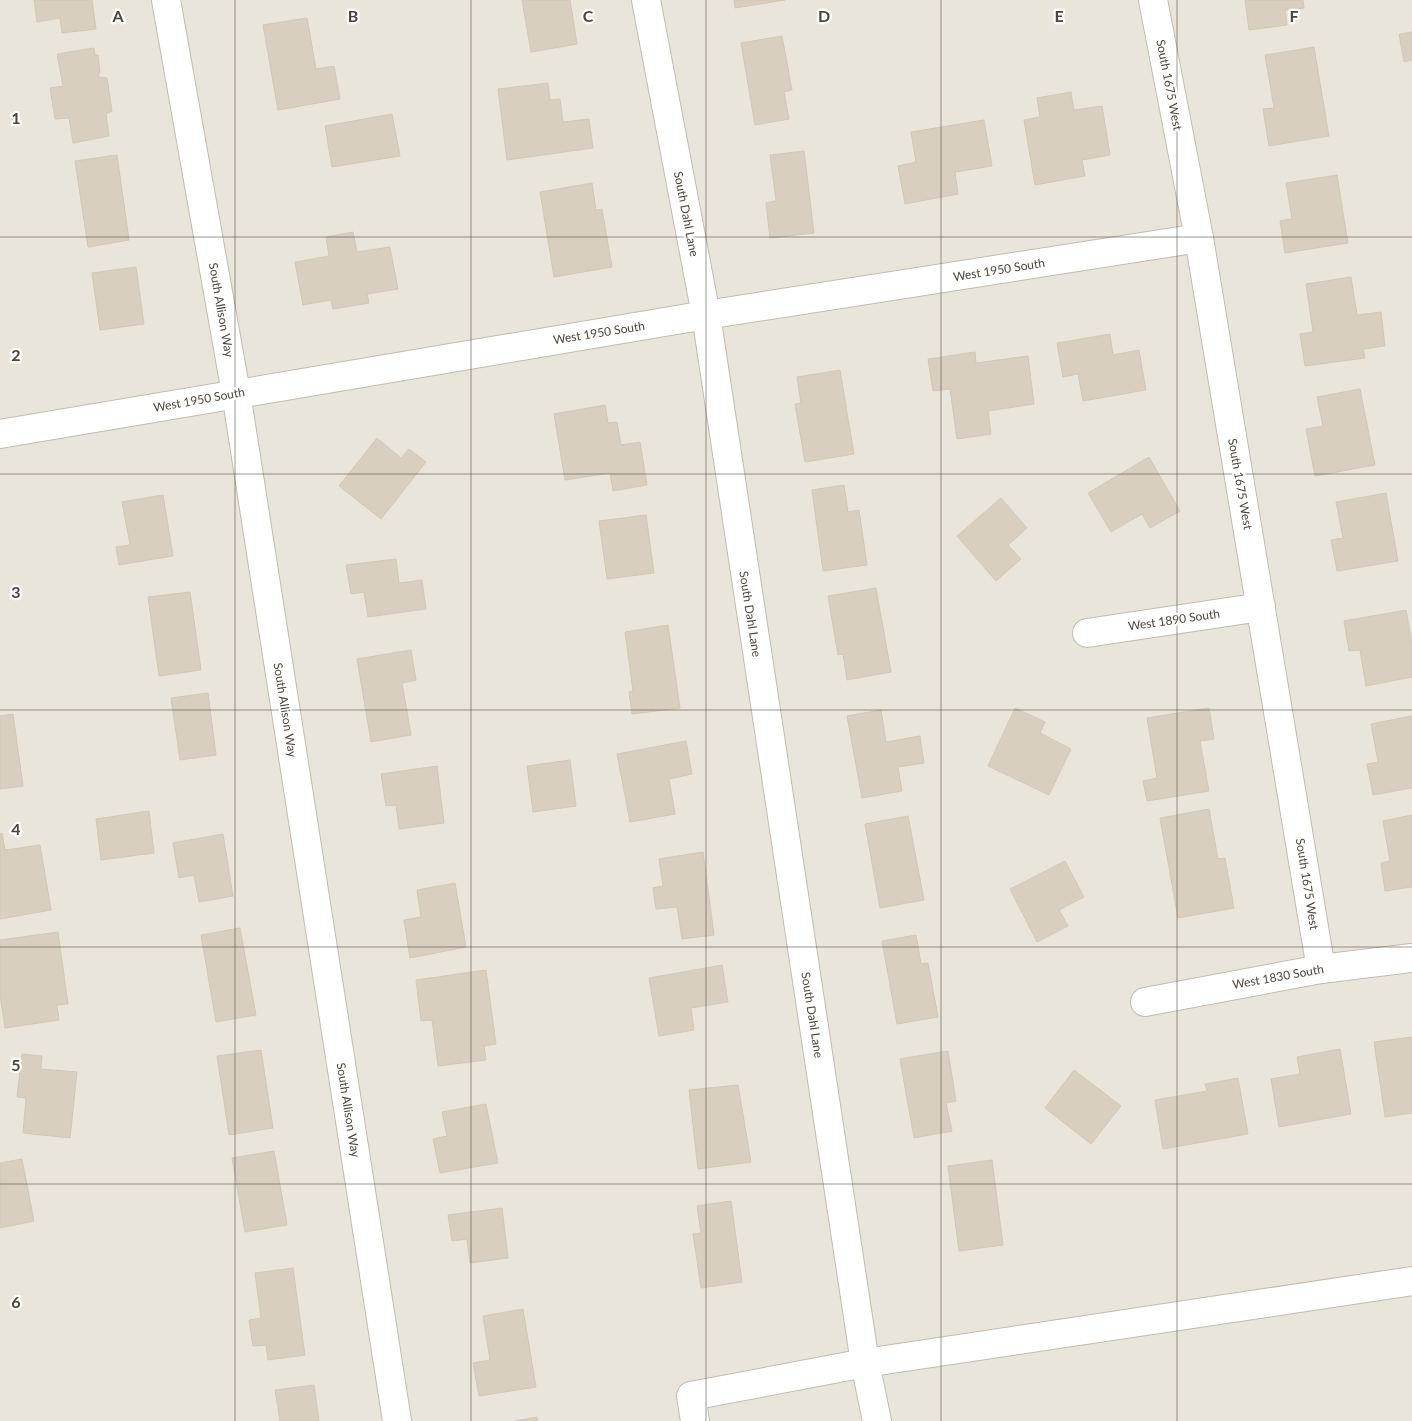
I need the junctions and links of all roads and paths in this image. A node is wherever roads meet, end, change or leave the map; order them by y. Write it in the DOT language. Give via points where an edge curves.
graph roads {
  1 [pos="166,0"];
  2 [pos="646,0"];
  3 [pos="1153,0"];
  4 [pos="1199,238"];
  5 [pos="706,314"];
  6 [pos="236,394"];
  7 [pos="0,434"];
  8 [pos="1261,607"];
  9 [pos="1087,633"];
  10 [pos="1412,958"];
  11 [pos="1321,969"];
  12 [pos="1145,1002"];
  13 [pos="1412,1281"];
  14 [pos="865,1363"];
  15 [pos="397,1421"];
  16 [pos="695,1421"];
  17 [pos="877,1421"];
  1 -- 6 [label="street, South Allison Way"];
  2 -- 5 [label="street, South Dahl Lane"];
  3 -- 4 [label="street, South 1675 West"];
  4 -- 5 [label="street, West 1950 South"];
  4 -- 8 [label="street, South 1675 West"];
  5 -- 6 [label="street, West 1950 South"];
  5 -- 14 [label="street, South Dahl Lane"];
  6 -- 7 [label="street, West 1950 South"];
  6 -- 15 [label="street, South Allison Way"];
  8 -- 9 [label="street, West 1890 South"];
  8 -- 11 [label="street, South 1675 West"];
  10 -- 11 [label="street, West 1830 South"];
  11 -- 12 [label="street, West 1830 South"];
  13 -- 14 [label="street"];
  14 -- 16 [label="street" via="691,1396"];
  14 -- 17 [label="street, South Dahl Lane"];
}
